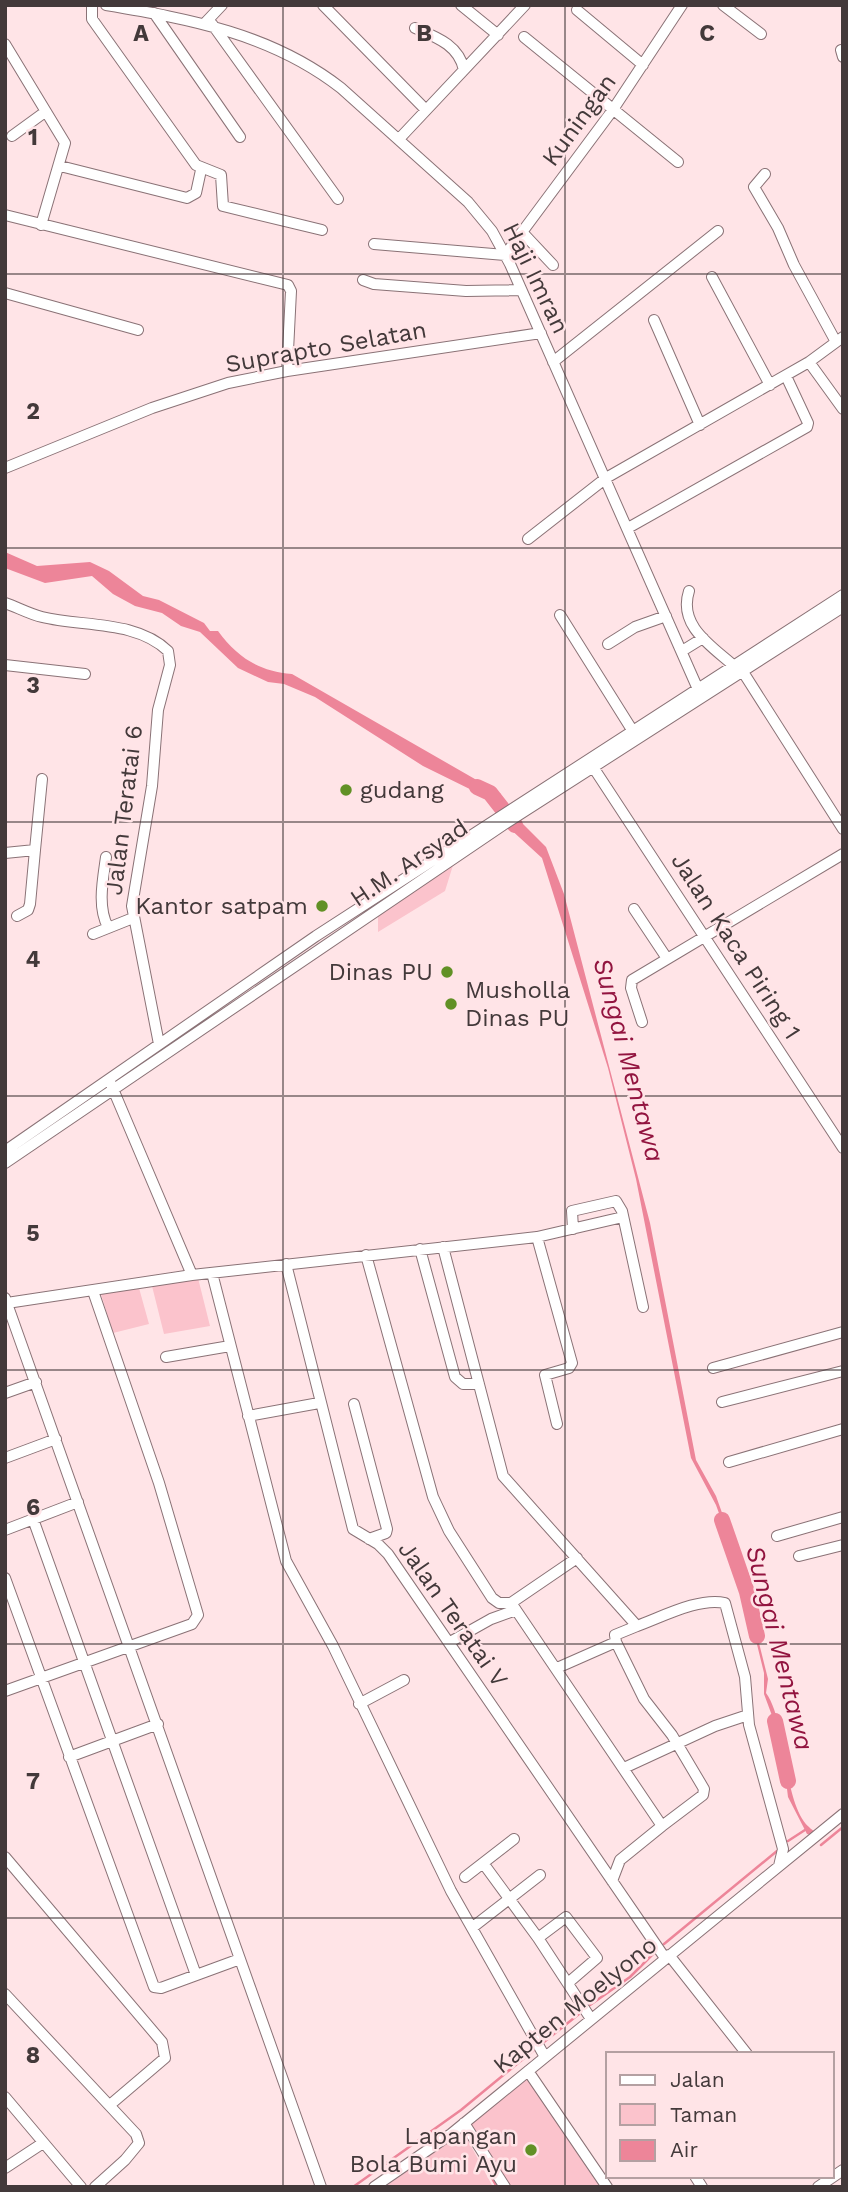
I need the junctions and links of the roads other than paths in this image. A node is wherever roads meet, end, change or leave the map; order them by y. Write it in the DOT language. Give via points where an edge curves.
graph roads {
  1 [pos="92,5"];
  2 [pos="106,5"];
  3 [pos="175,5"];
  4 [pos="222,5"];
  5 [pos="323,5"];
  6 [pos="461,5"];
  7 [pos="525,5"];
  8 [pos="682,5"];
  9 [pos="723,5"];
  10 [pos="147,10"];
  11 [pos="577,10"];
  12 [pos="183,17"];
  13 [pos="208,23"];
  14 [pos="415,27"];
  15 [pos="761,34"];
  16 [pos="498,35"];
  17 [pos="524,37"];
  18 [pos="5,44"];
  19 [pos="643,65"];
  20 [pos="464,70"];
  21 [pos="426,110"];
  22 [pos="612,111"];
  23 [pos="45,112"];
  24 [pos="12,136"];
  25 [pos="240,137"];
  26 [pos="399,139"];
  27 [pos="678,162"];
  28 [pos="60,166"];
  29 [pos="201,170"];
  30 [pos="765,174"];
  31 [pos="338,199"];
  32 [pos="5,215"];
  33 [pos="41,225"];
  34 [pos="322,230"];
  35 [pos="718,230"];
  36 [pos="522,232"];
  37 [pos="374,244"];
  38 [pos="505,255"];
  39 [pos="553,265"];
  40 [pos="712,277"];
  41 [pos="363,280"];
  42 [pos="521,289"];
  43 [pos="5,293"];
  44 [pos="654,320"];
  45 [pos="138,330"];
  46 [pos="541,333"];
  47 [pos="839,339"];
  48 [pos="553,362"];
  49 [pos="809,362"];
  50 [pos="287,371"];
  51 [pos="786,376"];
  52 [pos="770,386"];
  53 [pos="843,409"];
  54 [pos="700,425"];
  55 [pos="5,468"];
  56 [pos="607,478"];
  57 [pos="628,528"];
  58 [pos="528,539"];
  59 [pos="689,591"];
  60 [pos="843,595"];
  61 [pos="5,603"];
  62 [pos="843,607"];
  63 [pos="560,615"];
  64 [pos="666,616"];
  65 [pos="812,622"];
  66 [pos="703,638"];
  67 [pos="608,644"];
  68 [pos="682,651"];
  69 [pos="5,665"];
  70 [pos="733,665"];
  71 [pos="743,672"];
  72 [pos="85,674"];
  73 [pos="697,687"];
  74 [pos="634,733"];
  75 [pos="593,768"];
  76 [pos="42,779"];
  77 [pos="516,812"];
  78 [pos="500,821"];
  79 [pos="843,829"];
  80 [pos="35,850"];
  81 [pos="5,853"];
  82 [pos="843,854"];
  83 [pos="106,857"];
  84 [pos="634,908"];
  85 [pos="17,916"];
  86 [pos="133,918"];
  87 [pos="108,927"];
  88 [pos="93,934"];
  89 [pos="704,934"];
  90 [pos="666,957"];
  91 [pos="642,1022"];
  92 [pos="159,1044"];
  93 [pos="111,1084"];
  94 [pos="7,1145"];
  95 [pos="843,1148"];
  96 [pos="5,1163"];
  97 [pos="623,1217"];
  98 [pos="573,1229"];
  99 [pos="537,1237"];
  100 [pos="443,1247"];
  101 [pos="420,1249"];
  102 [pos="366,1255"];
  103 [pos="286,1264"];
  104 [pos="212,1273"];
  105 [pos="192,1275"];
  106 [pos="93,1291"];
  107 [pos="6,1300"];
  108 [pos="643,1307"];
  109 [pos="843,1332"];
  110 [pos="230,1346"];
  111 [pos="166,1357"];
  112 [pos="713,1368"];
  113 [pos="843,1371"];
  114 [pos="36,1382"];
  115 [pos="479,1384"];
  116 [pos="5,1393"];
  117 [pos="722,1402"];
  118 [pos="319,1403"];
  119 [pos="354,1404"];
  120 [pos="248,1416"];
  121 [pos="557,1424"];
  122 [pos="843,1429"];
  123 [pos="56,1439"];
  124 [pos="5,1458"];
  125 [pos="729,1462"];
  126 [pos="78,1502"];
  127 [pos="843,1517"];
  128 [pos="33,1519"];
  129 [pos="5,1530"];
  130 [pos="777,1536"];
  131 [pos="369,1539"];
  132 [pos="843,1545"];
  133 [pos="799,1556"];
  134 [pos="577,1558"];
  135 [pos="5,1578"];
  136 [pos="513,1606"];
  137 [pos="637,1626"];
  138 [pos="450,1642"];
  139 [pos="616,1642"];
  140 [pos="131,1646"];
  141 [pos="86,1662"];
  142 [pos="556,1668"];
  143 [pos="5,1677"];
  144 [pos="41,1678"];
  145 [pos="404,1680"];
  146 [pos="7,1690"];
  147 [pos="359,1704"];
  148 [pos="748,1715"];
  149 [pos="158,1724"];
  150 [pos="113,1740"];
  151 [pos="678,1743"];
  152 [pos="69,1757"];
  153 [pos="624,1768"];
  154 [pos="839,1817"];
  155 [pos="662,1826"];
  156 [pos="514,1839"];
  157 [pos="5,1857"];
  158 [pos="483,1863"];
  159 [pos="779,1866"];
  160 [pos="540,1875"];
  161 [pos="464,1877"];
  162 [pos="612,1881"];
  163 [pos="509,1898"];
  164 [pos="473,1927"];
  165 [pos="538,1938"];
  166 [pos="667,1956"];
  167 [pos="240,1959"];
  168 [pos="196,1975"];
  169 [pos="568,1983"];
  170 [pos="5,1994"];
  171 [pos="591,2018"];
  172 [pos="745,2052"];
  173 [pos="545,2057"];
  174 [pos="528,2071"];
  175 [pos="5,2096"];
  176 [pos="111,2104"];
  177 [pos="464,2123"];
  178 [pos="43,2143"];
  179 [pos="5,2168"];
  180 [pos="81,2187"];
  181 [pos="95,2187"];
  182 [pos="321,2187"];
  183 [pos="374,2187"];
  184 [pos="505,2187"];
  185 [pos="607,2187"];
  1 -- 29 [label="street" via="92,19"];
  2 -- 10 [label="street, Haji Imran"];
  3 -- 12 [label="street"];
  4 -- 13 [label="street"];
  5 -- 21 [label="street"];
  6 -- 16 [label="street"];
  7 -- 16 [label="street"];
  8 -- 19 [label="street, Kuningan"];
  9 -- 15 [label="street"];
  10 -- 12 [label="street, Haji Imran"];
  10 -- 25 [label="street"];
  11 -- 19 [label="street"];
  12 -- 13 [label="street, Haji Imran"];
  13 -- 26 [label="street, Haji Imran" via="253,38 320,72"];
  13 -- 31 [label="street"];
  14 -- 20 [label="street" via="453,48"];
  16 -- 20 [label="street"];
  17 -- 22 [label="street"];
  18 -- 23 [label="street"];
  19 -- 22 [label="street, Kuningan"];
  20 -- 21 [label="street"];
  21 -- 26 [label="street"];
  22 -- 27 [label="street"];
  22 -- 36 [label="street, Kuningan"];
  23 -- 24 [label="street"];
  23 -- 28 [label="street" via="65,143"];
  26 -- 38 [label="street, Haji Imran" via="468,202"];
  28 -- 29 [label="street" via="187,198 194,197"];
  28 -- 33 [label="street"];
  29 -- 34 [label="street" via="221,175 223,206"];
  30 -- 47 [label="street" via="753,185"];
  32 -- 33 [label="street"];
  33 -- 50 [label="street" via="288,285"];
  35 -- 48 [label="street"];
  36 -- 38 [label="street, Kuningan"];
  36 -- 39 [label="street"];
  37 -- 38 [label="street"];
  38 -- 42 [label="street, Haji Imran"];
  40 -- 52 [label="street"];
  41 -- 42 [label="street" via="374,285 466,291"];
  42 -- 46 [label="street, Haji Imran"];
  43 -- 45 [label="street"];
  44 -- 54 [label="street"];
  46 -- 48 [label="street, Haji Imran"];
  46 -- 50 [label="street, Suprapto Selatan"];
  47 -- 49 [label="street"];
  48 -- 56 [label="street, Haji Imran"];
  49 -- 51 [label="street"];
  49 -- 53 [label="street"];
  50 -- 55 [label="street, Suprapto Selatan" via="229,383 152,408"];
  51 -- 52 [label="street"];
  51 -- 57 [label="street" via="807,427"];
  52 -- 54 [label="street"];
  54 -- 56 [label="street"];
  56 -- 57 [label="street, Haji Imran"];
  56 -- 58 [label="street"];
  57 -- 64 [label="street, Haji Imran"];
  59 -- 66 [label="street" via="685,604 688,618"];
  60 -- 65 [label="street, H.M. Arsyad"];
  61 -- 86 [label="street, Jalan Teratai 6" via="44,618 123,629 168,652 170,665 158,710"];
  62 -- 65 [label="street, H.M. Arsyad"];
  63 -- 74 [label="street"];
  64 -- 67 [label="street" via="635,627"];
  64 -- 68 [label="street, Haji Imran"];
  65 -- 70 [label="street, H.M. Arsyad"];
  65 -- 71 [label="street, H.M. Arsyad"];
  66 -- 68 [label="street"];
  66 -- 70 [label="street"];
  68 -- 73 [label="street, Haji Imran"];
  69 -- 72 [label="street"];
  70 -- 73 [label="street, H.M. Arsyad"];
  71 -- 75 [label="street, H.M. Arsyad"];
  71 -- 79 [label="street"];
  73 -- 74 [label="street, H.M. Arsyad"];
  74 -- 77 [label="street, H.M. Arsyad"];
  75 -- 77 [label="street, H.M. Arsyad"];
  75 -- 89 [label="street, Jalan Kaca Piring 1"];
  76 -- 80 [label="street"];
  77 -- 78 [label="street, H.M. Arsyad"];
  78 -- 92 [label="street, H.M. Arsyad"];
  78 -- 93 [label="street, H.M. Arsyad"];
  80 -- 81 [label="street"];
  80 -- 85 [label="street" via="30,904"];
  82 -- 89 [label="street"];
  83 -- 87 [label="street" via="102,897"];
  84 -- 90 [label="street"];
  86 -- 87 [label="street"];
  86 -- 92 [label="street, Jalan Teratai 6"];
  87 -- 88 [label="street"];
  89 -- 90 [label="street"];
  89 -- 95 [label="street, Jalan Kaca Piring 1"];
  90 -- 91 [label="street" via="631,984"];
  92 -- 93 [label="street, H.M. Arsyad"];
  93 -- 94 [label="street, H.M. Arsyad"];
  93 -- 96 [label="street, H.M. Arsyad"];
  93 -- 105 [label="street"];
  97 -- 98 [label="street"];
  97 -- 98 [label="street" via="613,1199 572,1211"];
  97 -- 108 [label="street"];
  98 -- 99 [label="street"];
  99 -- 100 [label="street"];
  99 -- 121 [label="street" via="572,1363 545,1375"];
  100 -- 101 [label="street"];
  100 -- 115 [label="street"];
  101 -- 102 [label="street"];
  101 -- 115 [label="street" via="455,1377 463,1384"];
  102 -- 103 [label="street"];
  102 -- 136 [label="street" via="436,1505 492,1598"];
  103 -- 104 [label="street"];
  103 -- 118 [label="street, Jalan Teratai V"];
  104 -- 105 [label="street"];
  104 -- 110 [label="street"];
  105 -- 106 [label="street"];
  106 -- 107 [label="street"];
  106 -- 140 [label="street" via="198,1612 192,1624"];
  107 -- 114 [label="street"];
  109 -- 112 [label="street"];
  110 -- 111 [label="street"];
  110 -- 120 [label="street"];
  113 -- 117 [label="street"];
  114 -- 116 [label="street"];
  114 -- 123 [label="street"];
  115 -- 134 [label="street" via="503,1476"];
  118 -- 120 [label="street"];
  118 -- 131 [label="street, Jalan Teratai V" via="354,1529"];
  119 -- 131 [label="street" via="387,1529"];
  120 -- 147 [label="street" via="286,1561"];
  122 -- 125 [label="street"];
  123 -- 124 [label="street"];
  123 -- 126 [label="street"];
  126 -- 128 [label="street"];
  126 -- 140 [label="street"];
  127 -- 130 [label="street"];
  128 -- 129 [label="street"];
  128 -- 141 [label="street"];
  131 -- 138 [label="street, Jalan Teratai V" via="388,1554"];
  132 -- 133 [label="street"];
  134 -- 136 [label="street"];
  134 -- 137 [label="street"];
  135 -- 144 [label="street"];
  136 -- 138 [label="street"];
  136 -- 142 [label="street"];
  137 -- 139 [label="street" via="615,1634"];
  137 -- 148 [label="street" via="681,1610 726,1603 745,1676"];
  138 -- 162 [label="street, Jalan Teratai V"];
  139 -- 142 [label="street"];
  139 -- 151 [label="street" via="644,1699"];
  140 -- 141 [label="street"];
  140 -- 149 [label="street"];
  141 -- 144 [label="street"];
  141 -- 150 [label="street"];
  142 -- 153 [label="street"];
  143 -- 146 [label="street"];
  144 -- 146 [label="street"];
  144 -- 152 [label="street"];
  145 -- 147 [label="street"];
  147 -- 164 [label="street"];
  148 -- 151 [label="street"];
  148 -- 159 [label="street" via="783,1849"];
  149 -- 150 [label="street"];
  149 -- 167 [label="street"];
  150 -- 152 [label="street"];
  150 -- 168 [label="street"];
  151 -- 153 [label="street"];
  151 -- 155 [label="street" via="705,1793"];
  152 -- 168 [label="street" via="154,1986 161,1988"];
  153 -- 155 [label="street"];
  154 -- 159 [label="street, Kapten Moelyono"];
  155 -- 162 [label="street" via="618,1862"];
  156 -- 158 [label="street"];
  157 -- 176 [label="street" via="136,2009 165,2050 165,2058"];
  158 -- 161 [label="street"];
  158 -- 163 [label="street"];
  159 -- 166 [label="street, Kapten Moelyono"];
  160 -- 163 [label="street"];
  162 -- 166 [label="street, Jalan Teratai V"];
  163 -- 164 [label="street"];
  163 -- 165 [label="street"];
  164 -- 173 [label="street"];
  165 -- 169 [label="street"];
  165 -- 169 [label="street" via="568,1917 597,1958"];
  166 -- 171 [label="street, Kapten Moelyono"];
  166 -- 172 [label="street, Jalan Teratai V"];
  167 -- 168 [label="street"];
  167 -- 182 [label="street"];
  169 -- 171 [label="street"];
  170 -- 176 [label="street"];
  171 -- 173 [label="street, Kapten Moelyono"];
  173 -- 174 [label="street, Kapten Moelyono"];
  174 -- 177 [label="street, Kapten Moelyono"];
  174 -- 185 [label="street"];
  175 -- 178 [label="street"];
  176 -- 181 [label="street" via="139,2143"];
  177 -- 183 [label="street, Kapten Moelyono"];
  177 -- 184 [label="street"];
  178 -- 179 [label="street"];
  178 -- 180 [label="street"];
}
